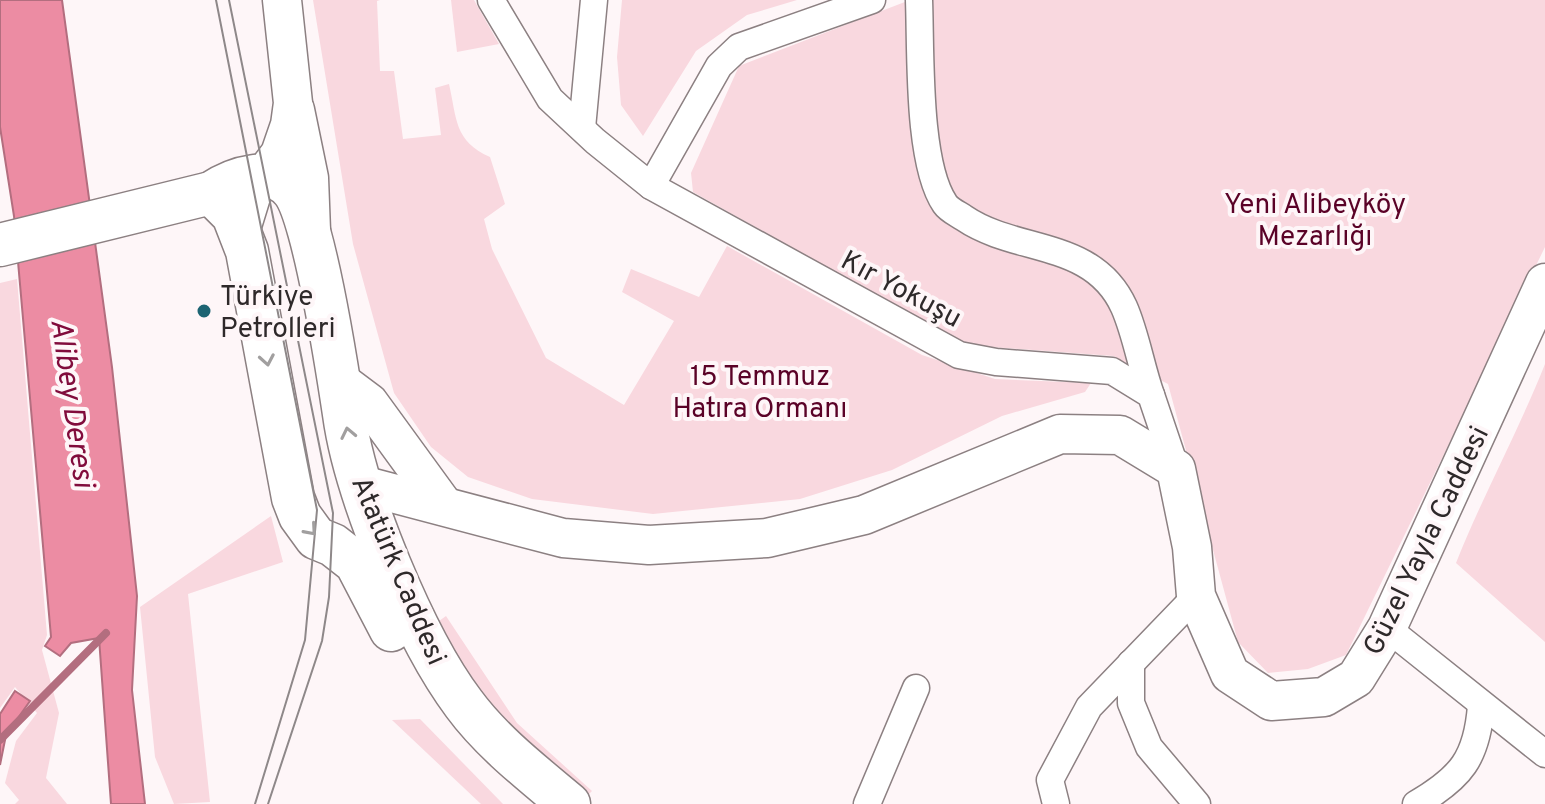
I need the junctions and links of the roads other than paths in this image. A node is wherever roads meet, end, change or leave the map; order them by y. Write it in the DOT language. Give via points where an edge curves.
graph roads {
  1 [pos="282,0"];
  2 [pos="491,0"];
  3 [pos="594,0"];
  4 [pos="872,0"];
  5 [pos="919,0"];
  6 [pos="293,103"];
  7 [pos="582,128"];
  8 [pos="264,176"];
  9 [pos="651,186"];
  10 [pos="211,193"];
  11 [pos="241,229"];
  12 [pos="310,241"];
  13 [pos="2,244"];
  14 [pos="1545,283"];
  15 [pos="341,382"];
  16 [pos="1151,395"];
  17 [pos="280,431"];
  18 [pos="1176,469"];
  19 [pos="362,485"];
  20 [pos="444,506"];
  21 [pos="1196,596"];
  22 [pos="1387,628"];
  23 [pos="1131,663"];
  24 [pos="916,688"];
  25 [pos="1481,706"];
  26 [pos="1545,754"];
  27 [pos="868,803"];
  28 [pos="529,804"];
  29 [pos="569,804"];
  30 [pos="1056,804"];
  31 [pos="1197,804"];
  32 [pos="1416,804"];
  1 -- 6 [label="main road, Atatürk Caddesi"];
  2 -- 7 [label="street, Kır Yokuşu" via="550,99"];
  3 -- 7 [label="street"];
  4 -- 9 [label="street" via="739,47 719,66"];
  5 -- 16 [label="street" via="927,150 946,206 979,228 1072,255 1102,277 1124,307"];
  6 -- 8 [label="main road, Atatürk Caddesi" via="284,145"];
  6 -- 12 [label="main road, Atatürk Caddesi" via="309,178"];
  7 -- 9 [label="street, Kır Yokuşu"];
  8 -- 10 [label="main road" via="232,181"];
  8 -- 11 [label="main road, Atatürk Caddesi" via="253,190"];
  8 -- 12 [label="main road, Atatürk Caddesi" via="278,179 296,194"];
  9 -- 16 [label="street, Kır Yokuşu" via="959,355 1112,371"];
  10 -- 11 [label="main road, Atatürk Caddesi"];
  10 -- 13 [label="main road"];
  11 -- 17 [label="main road, Atatürk Caddesi, one-way"];
  12 -- 15 [label="main road, Atatürk Caddesi"];
  14 -- 22 [label="main road, Güzel Yayla Caddesi"];
  19 -- 15 [label="main road, Atatürk Caddesi, one-way" via="348,438"];
  15 -- 20 [label="main road" via="369,403"];
  16 -- 18 [label="street"];
  17 -- 19 [label="main road" via="293,468 330,482"];
  17 -- 28 [label="main road, Atatürk Caddesi, one-way" via="300,516 316,538 356,563 414,678 455,733"];
  18 -- 20 [label="main road" via="1120,435 1060,434 864,515 767,538 649,545 563,538"];
  18 -- 21 [label="main road, Güzel Yayla Caddesi"];
  19 -- 20 [label="main road"];
  19 -- 29 [label="main road, Atatürk Caddesi" via="415,621 446,678 486,730"];
  21 -- 22 [label="main road, Güzel Yayla Caddesi" via="1230,674 1271,701 1324,697 1356,678"];
  21 -- 23 [label="street"];
  22 -- 25 [label="street"];
  23 -- 30 [label="street" via="1089,707 1050,780"];
  23 -- 31 [label="street" via="1131,703 1149,747"];
  24 -- 27 [label="street"];
  25 -- 26 [label="street"];
  25 -- 32 [label="street" via="1469,762"];
}
